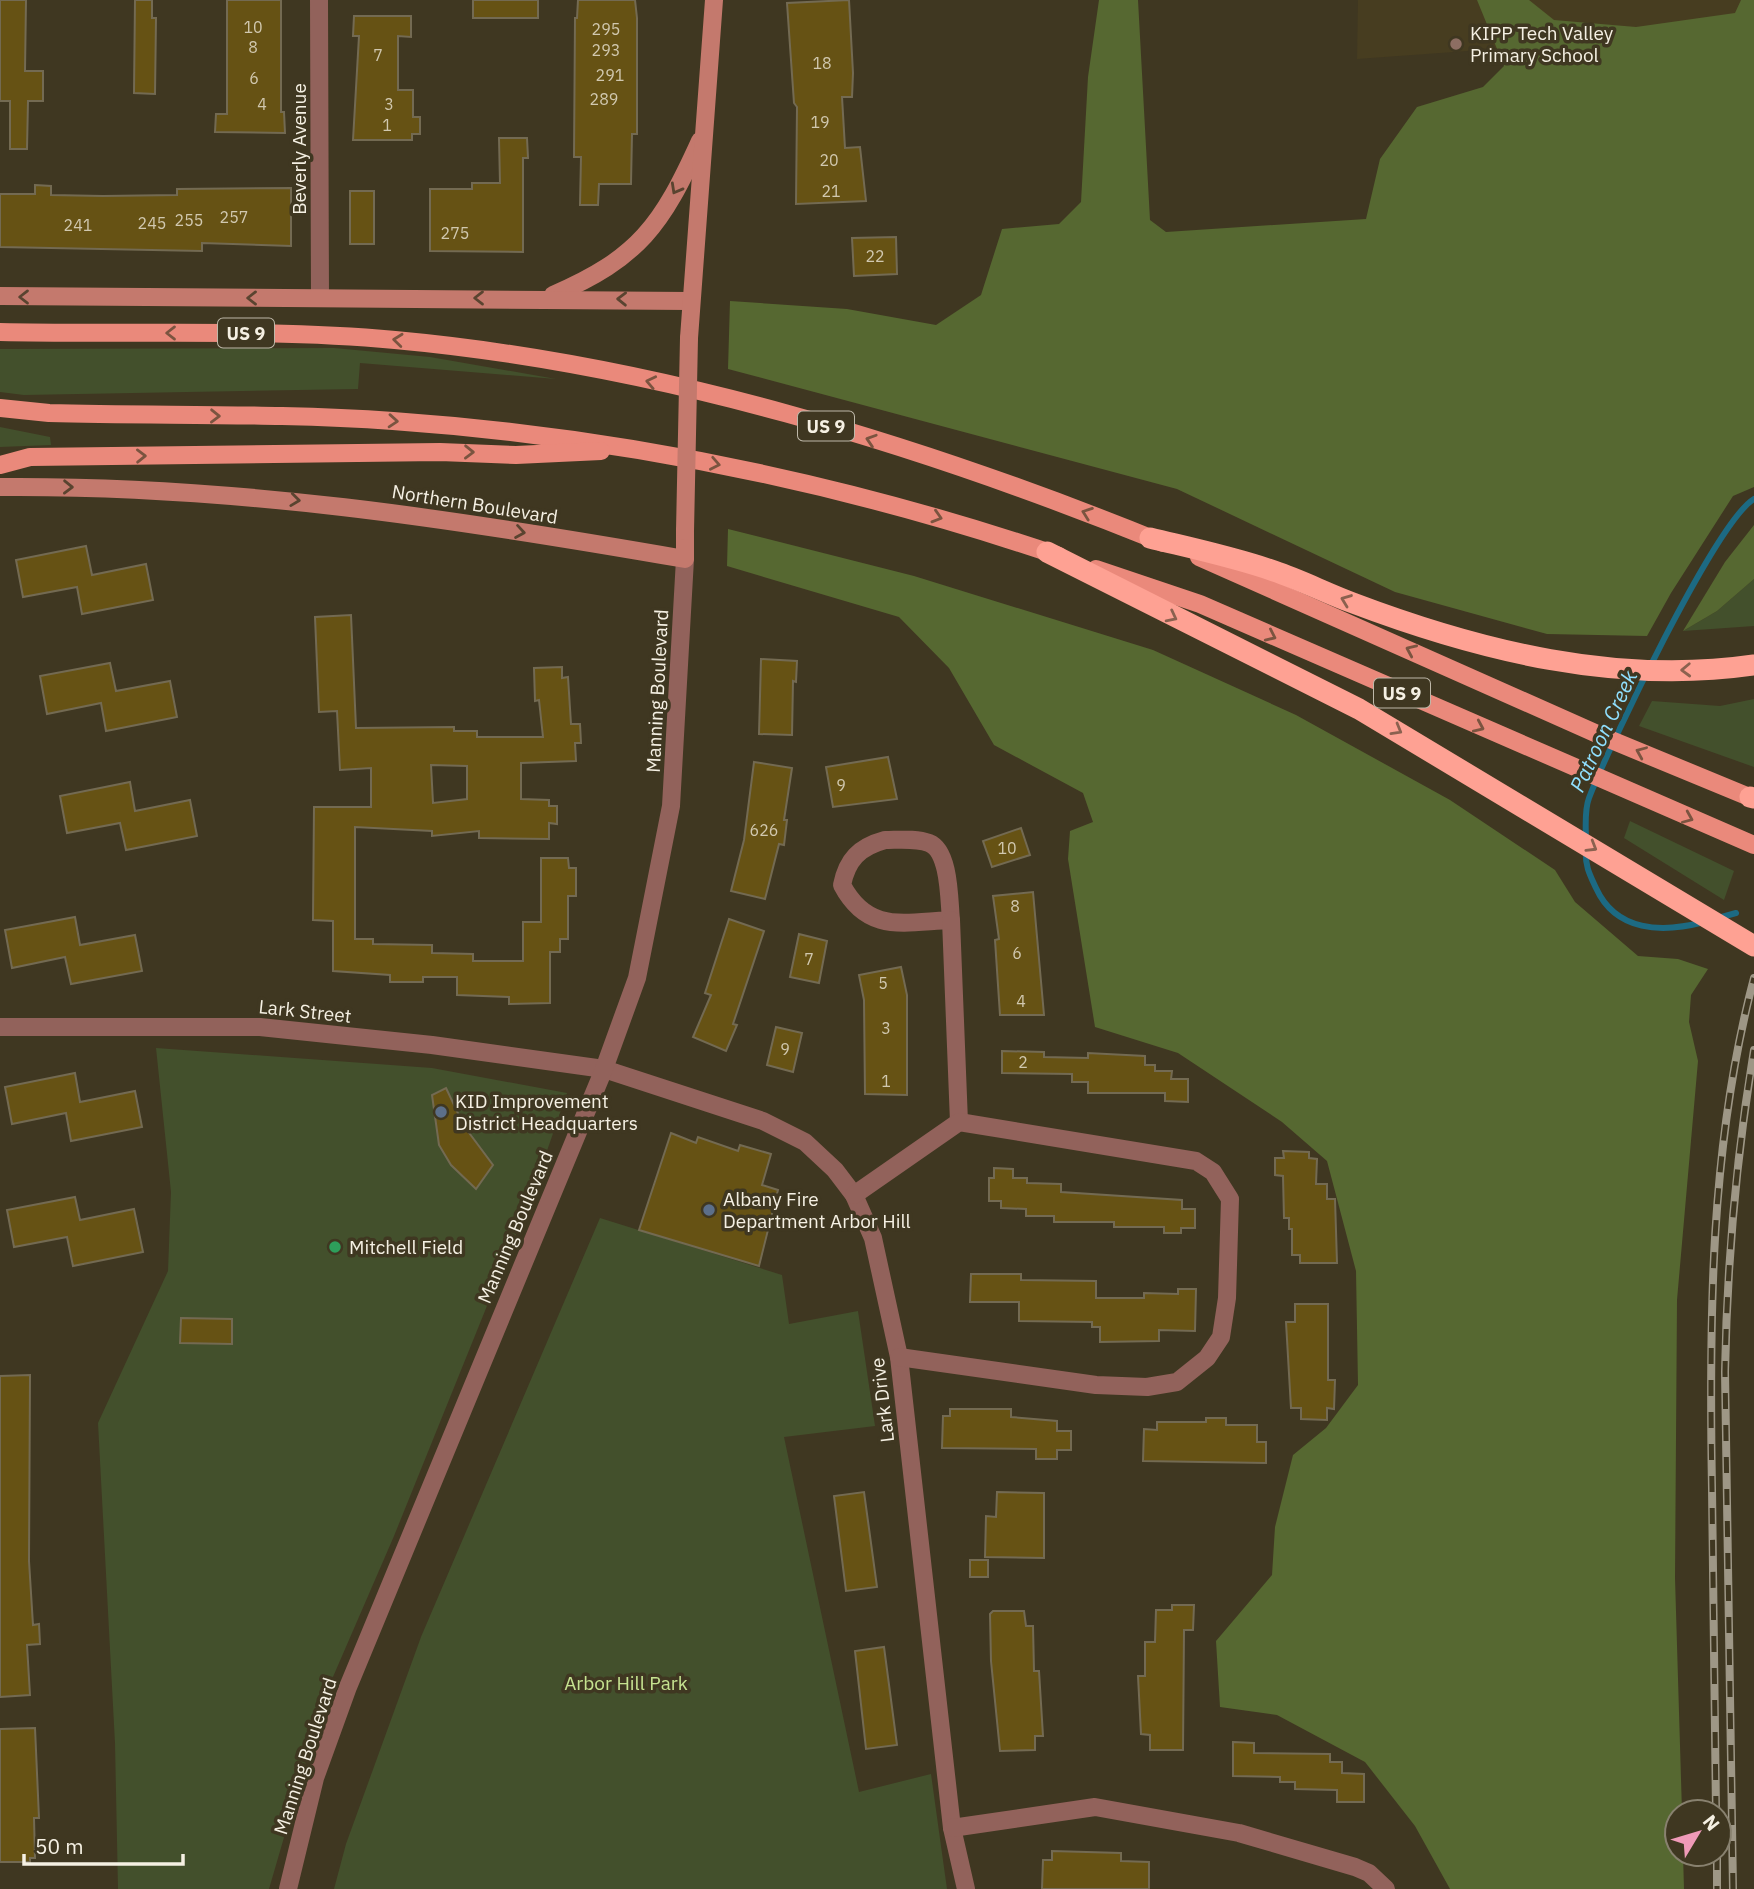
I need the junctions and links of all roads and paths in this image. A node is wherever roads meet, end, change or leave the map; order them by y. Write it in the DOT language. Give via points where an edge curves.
graph roads {
  1 [pos="319,0"];
  2 [pos="714,0"];
  3 [pos="706,128"];
  4 [pos="0,296"];
  5 [pos="320,298"];
  6 [pos="548,298"];
  7 [pos="690,301"];
  8 [pos="0,332"];
  9 [pos="0,408"];
  10 [pos="641,450"];
  11 [pos="0,465"];
  12 [pos="0,487"];
  13 [pos="1150,538"];
  14 [pos="1046,552"];
  15 [pos="685,559"];
  16 [pos="1754,665"];
  17 [pos="1753,798"];
  18 [pos="1754,845"];
  19 [pos="951,920"];
  20 [pos="1754,946"];
  21 [pos="0,1027"];
  22 [pos="604,1069"];
  23 [pos="959,1122"];
  24 [pos="854,1195"];
  25 [pos="899,1357"];
  26 [pos="952,1828"];
  27 [pos="288,1889"];
  28 [pos="966,1889"];
  29 [pos="1386,1889"];
  1 -- 5 [label="street, Beverly Avenue"];
  2 -- 3 [label="main road"];
  3 -- 6 [label="main road, one-way" via="662,214 633,249 602,273"];
  3 -- 7 [label="main road"];
  5 -- 4 [label="main road, one-way"];
  6 -- 5 [label="main road, one-way"];
  7 -- 6 [label="main road, one-way"];
  7 -- 15 [label="main road, bridge"];
  13 -- 8 [label="main road, US 9 / US 9, one-way" via="999,482 814,422 543,361 407,341 299,333"];
  9 -- 10 [label="main road, US 9, one-way" via="390,420"];
  11 -- 10 [label="main road, one-way" via="30,457 516,455"];
  10 -- 14 [label="main road, US 9, one-way" via="845,492"];
  12 -- 15 [label="main road, Northern Boulevard, one-way" via="130,488 287,499"];
  16 -- 13 [label="highway, one-way" via="1628,669 1515,653 1399,619 1273,570"];
  17 -- 13 [label="main road, US 9, one-way"];
  14 -- 18 [label="main road, US 9, one-way" via="1200,604"];
  14 -- 20 [label="highway, one-way" via="1359,709"];
  15 -- 22 [label="street, Manning Boulevard" via="671,806 637,978"];
  19 -- 19 [label="street" via="945,864 930,843 885,840 851,858 842,885 862,913 884,923"];
  19 -- 23 [label="street"];
  21 -- 22 [label="street, Lark Street" via="260,1027"];
  22 -- 24 [label="street, Lark Drive" via="763,1121 805,1142"];
  22 -- 27 [label="street, Manning Boulevard" via="348,1687 315,1778"];
  23 -- 24 [label="street"];
  23 -- 25 [label="street" via="1196,1161 1213,1172 1230,1199 1221,1337 1208,1357 1177,1381 1147,1387 1096,1385"];
  24 -- 25 [label="street, Lark Drive" via="873,1238"];
  25 -- 26 [label="street, Lark Drive"];
  26 -- 28 [label="street, Lark Drive"];
  26 -- 29 [label="street" via="1095,1807 1131,1811 1239,1833 1355,1867"];
}
